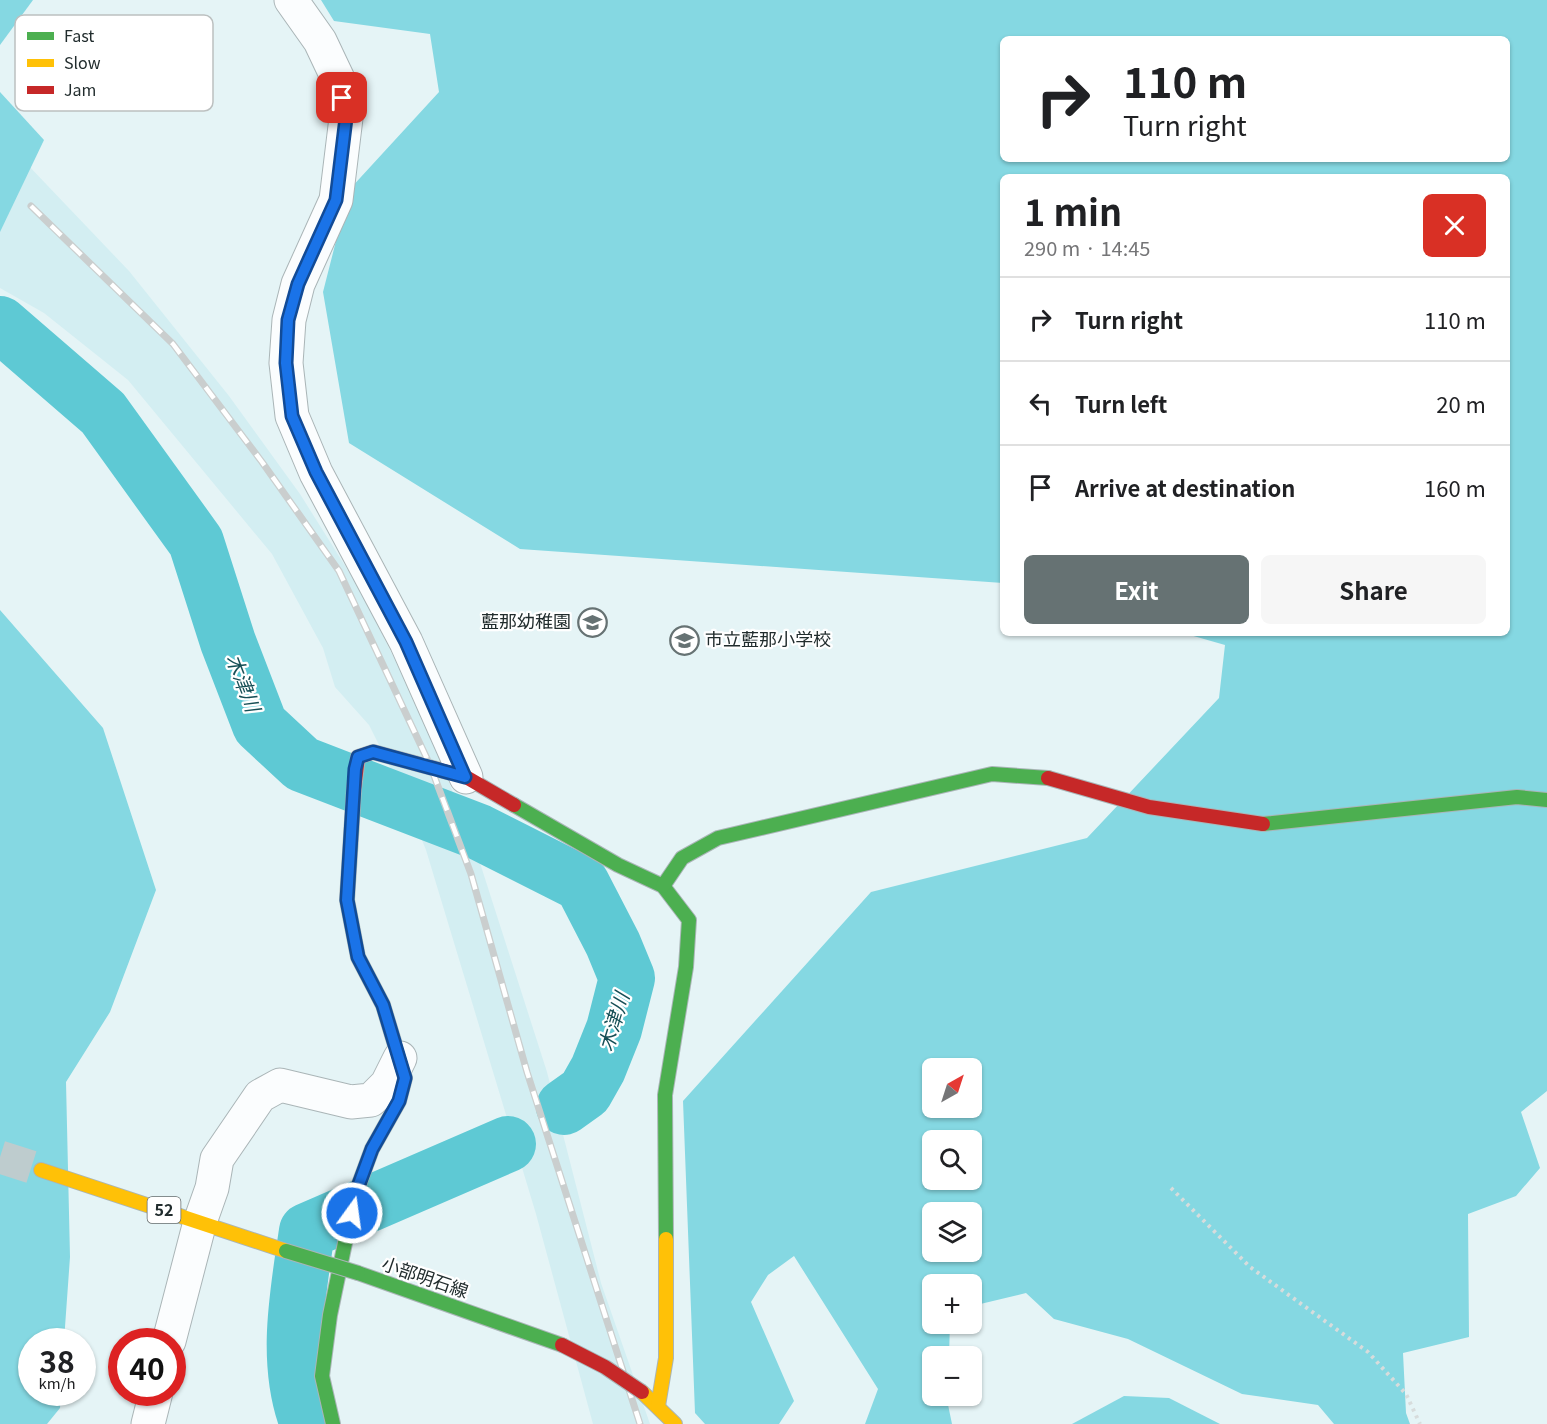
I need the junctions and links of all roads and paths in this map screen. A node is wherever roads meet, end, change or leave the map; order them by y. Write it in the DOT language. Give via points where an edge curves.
graph roads {
  1 [pos="291,0"];
  2 [pos="465,777"];
  3 [pos="1547,800"];
  4 [pos="663,886"];
  5 [pos="400,1058"];
  6 [pos="41,1170"];
  7 [pos="1171,1188"];
  8 [pos="200,1222"];
  9 [pos="172,1328"];
  10 [pos="152,1406"];
  11 [pos="658,1406"];
  12 [pos="148,1424"];
  13 [pos="333,1424"];
  14 [pos="675,1424"];
  15 [pos="1420,1424"];
  1 -- 2 [label="street" via="320,41 338,79 346,118 336,200 298,284 288,320 286,363 292,416 316,472 406,642"];
  2 -- 4 [label="street" via="618,865"];
  2 -- 5 [label="street" via="373,752 358,757 355,769 347,900 358,957 383,1005"];
  3 -- 4 [label="street" via="1516,797 1265,824 1149,807 1044,777 992,774 718,837 681,858"];
  4 -- 11 [label="street" via="689,920 686,967 665,1095 666,1358"];
  5 -- 8 [label="street" via="387,1084 372,1100 351,1102 280,1085 260,1096 217,1159"];
  5 -- 13 [label="street" via="405,1078 399,1101 372,1149 355,1195 330,1315 322,1376"];
  6 -- 8 [label="street, 小部明石線 / 52"];
  7 -- 15 [label="path" via="1250,1267 1368,1352 1406,1394"];
  8 -- 9 [label="street"];
  8 -- 11 [label="street, 小部明石線 / 52, bridge" via="562,1345 605,1367"];
  10 -- 12 [label="street"];
  11 -- 14 [label="street, 小部明石線 / 52"];
}
